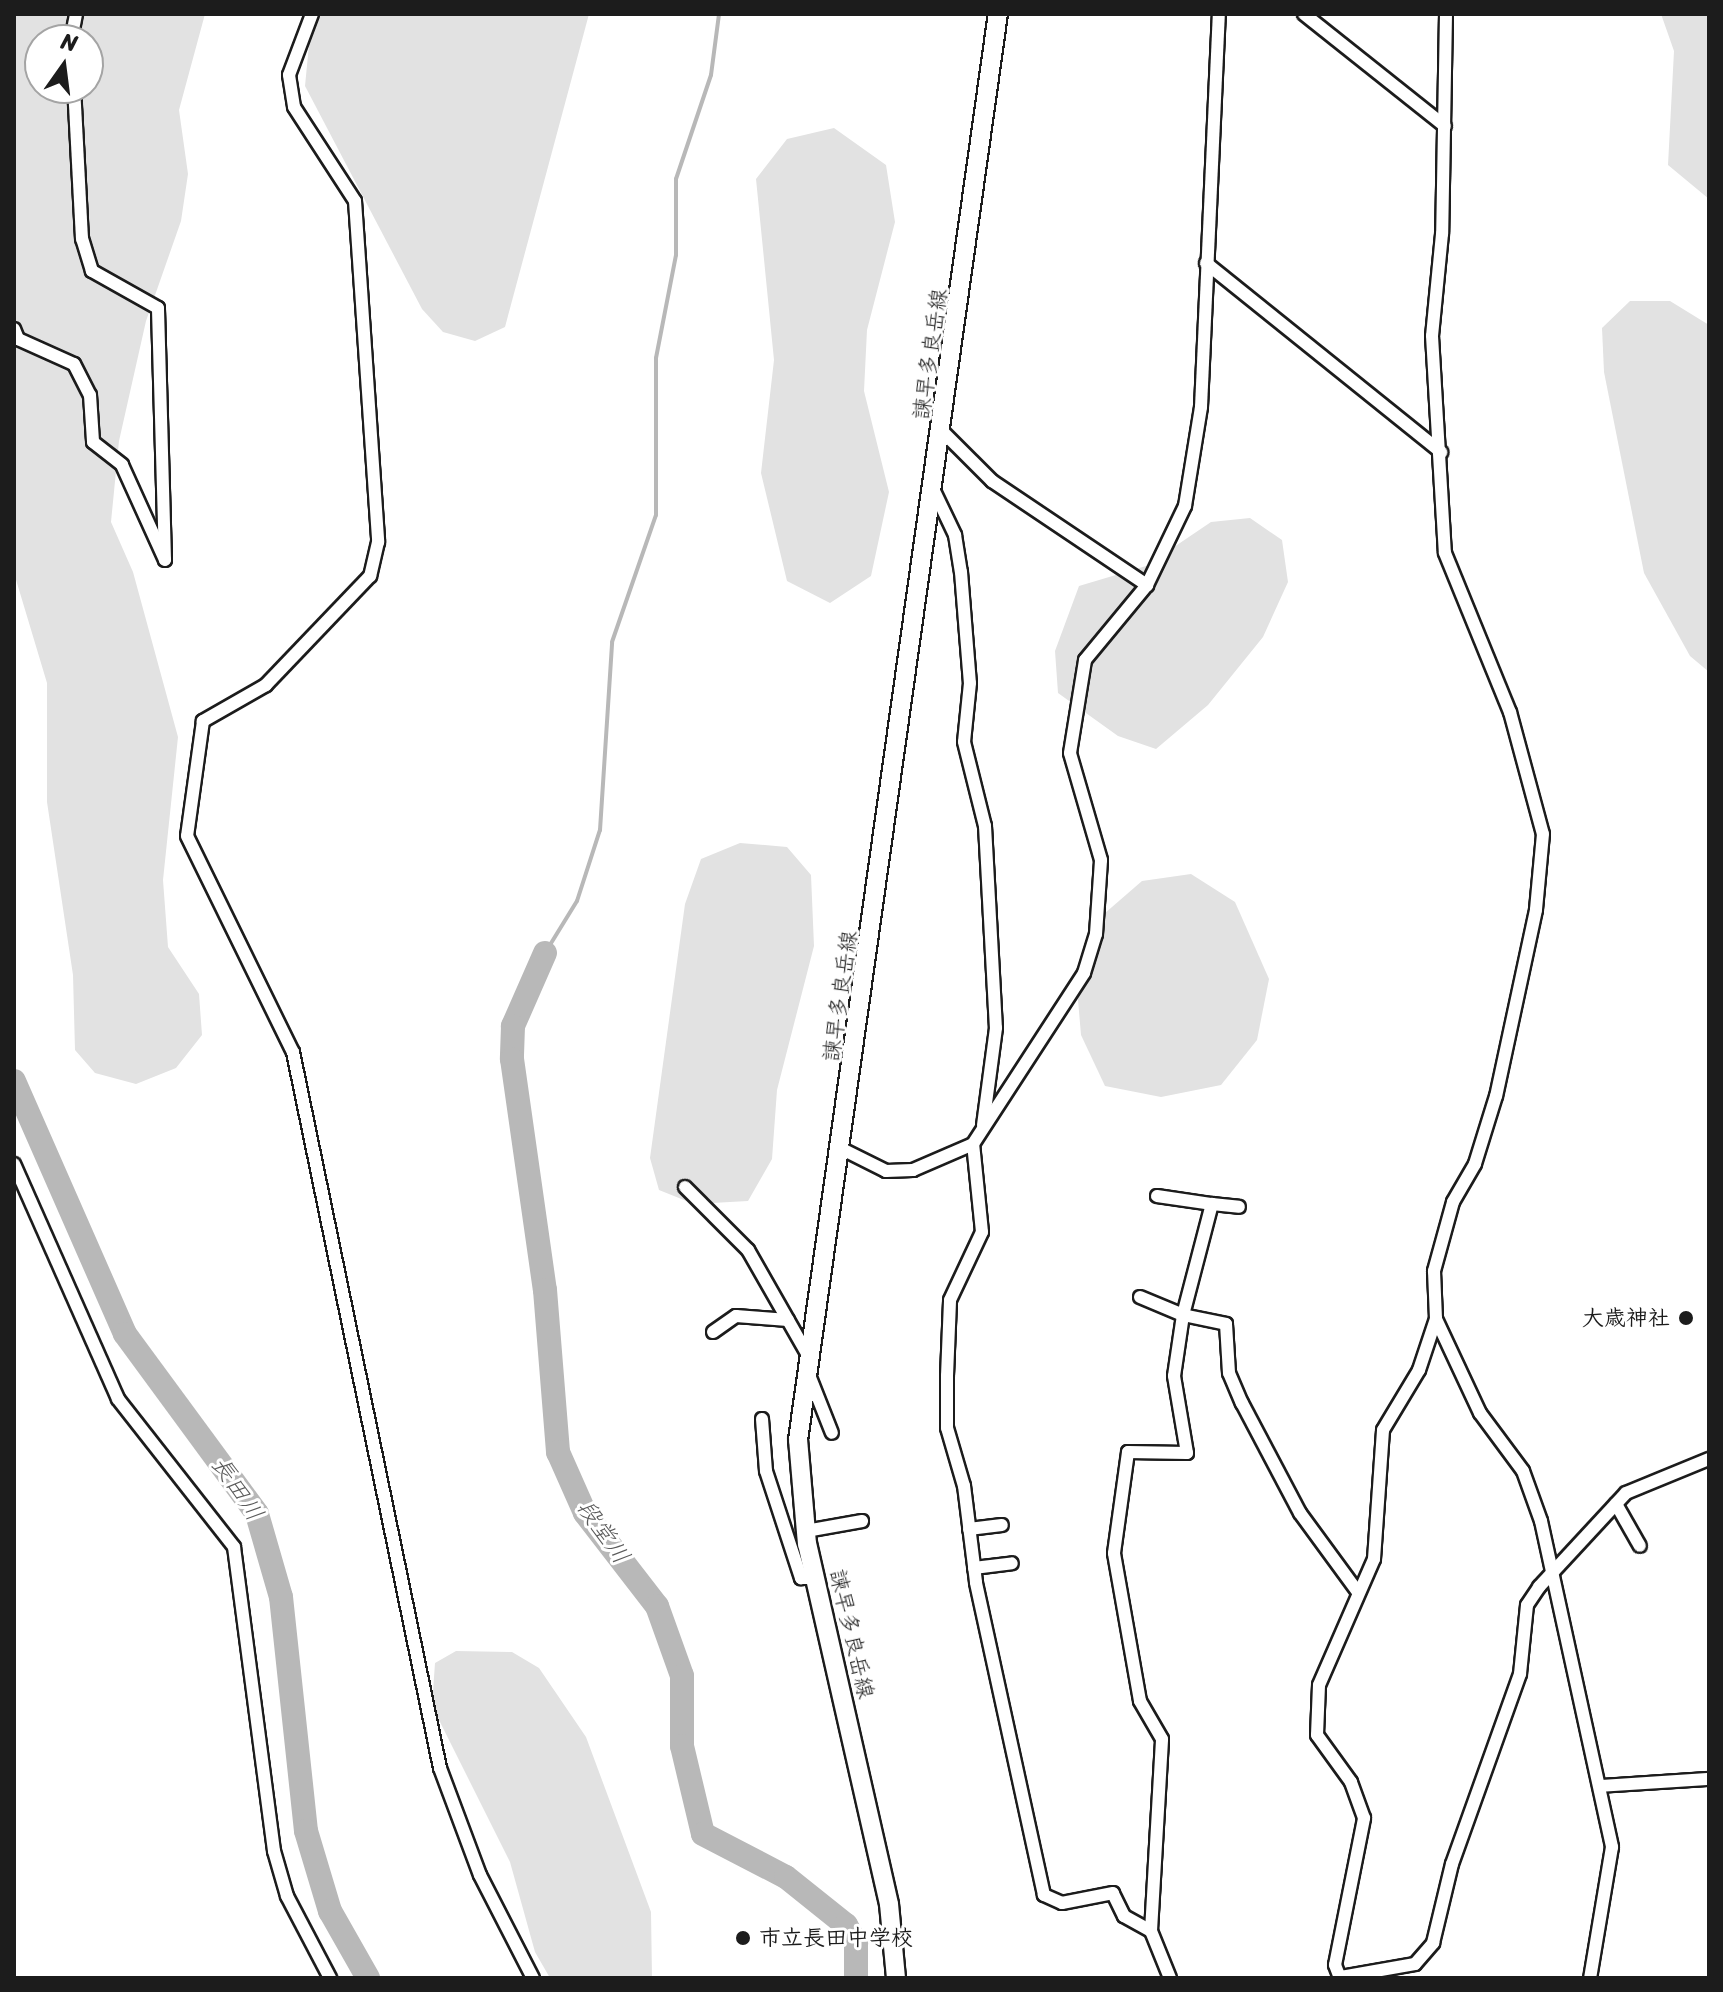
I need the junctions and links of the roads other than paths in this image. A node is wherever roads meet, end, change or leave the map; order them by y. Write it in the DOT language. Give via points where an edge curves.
graph roads {
  1 [pos="312,14"];
  2 [pos="998,14"];
  3 [pos="1219,14"];
  4 [pos="1304,14"];
  5 [pos="1446,14"];
  6 [pos="75,104"];
  7 [pos="1445,126"];
  8 [pos="1206,263"];
  9 [pos="14,329"];
  10 [pos="944,433"];
  11 [pos="1441,452"];
  12 [pos="935,493"];
  13 [pos="1147,585"];
  14 [pos="983,1128"];
  15 [pos="973,1144"];
  16 [pos="842,1149"];
  17 [pos="14,1164"];
  18 [pos="685,1187"];
  19 [pos="1157,1196"];
  20 [pos="1212,1204"];
  21 [pos="1239,1207"];
  22 [pos="1140,1297"];
  23 [pos="1183,1315"];
  24 [pos="1436,1319"];
  25 [pos="788,1320"];
  26 [pos="713,1332"];
  27 [pos="807,1362"];
  28 [pos="762,1419"];
  29 [pos="832,1433"];
  30 [pos="1709,1459"];
  31 [pos="1616,1504"];
  32 [pos="862,1521"];
  33 [pos="1002,1525"];
  34 [pos="969,1529"];
  35 [pos="806,1531"];
  36 [pos="1640,1546"];
  37 [pos="1012,1563"];
  38 [pos="974,1568"];
  39 [pos="1553,1571"];
  40 [pos="815,1578"];
  41 [pos="1357,1591"];
  42 [pos="1709,1779"];
  43 [pos="1600,1786"];
  44 [pos="1151,1931"];
  45 [pos="1340,1977"];
  46 [pos="330,1978"];
  47 [pos="533,1978"];
  48 [pos="896,1978"];
  49 [pos="1170,1978"];
  50 [pos="1590,1978"];
  1 -- 47 [label="street" via="289,75 294,107 355,201 378,542 370,576 266,685 203,721 187,836 293,1052 440,1768 480,1875"];
  2 -- 10 [label="main road, 諫早多良岳線"];
  3 -- 8 [label="street"];
  4 -- 7 [label="street"];
  5 -- 7 [label="street"];
  6 -- 9 [label="street" via="82,239 92,271 158,308 165,560 122,465 93,442 90,395 74,364 18,339"];
  7 -- 11 [label="street" via="1432,336"];
  8 -- 11 [label="street"];
  8 -- 13 [label="street" via="1201,407 1185,506"];
  10 -- 12 [label="main road, 諫早多良岳線"];
  10 -- 13 [label="street" via="992,481"];
  11 -- 24 [label="street" via="1445,553 1510,712 1543,834 1536,910 1496,1096 1475,1164 1453,1202 1434,1271"];
  12 -- 14 [label="street" via="955,535 961,572 970,683 964,742 985,826 996,1028"];
  12 -- 16 [label="main road, 諫早多良岳線"];
  13 -- 14 [label="street" via="1085,660 1073,709 1070,753 1102,871 1096,934 1084,973"];
  14 -- 15 [label="street"];
  15 -- 16 [label="street" via="913,1170 886,1171"];
  15 -- 34 [label="street" via="982,1232 950,1300 947,1376 947,1428"];
  16 -- 27 [label="main road, 諫早多良岳線"];
  17 -- 46 [label="street" via="118,1399 234,1547 274,1851 287,1896"];
  18 -- 25 [label="street" via="748,1250"];
  19 -- 20 [label="street"];
  20 -- 21 [label="street"];
  20 -- 23 [label="street"];
  22 -- 23 [label="street"];
  23 -- 41 [label="street" via="1226,1324 1229,1373 1242,1403 1300,1513"];
  23 -- 44 [label="street" via="1174,1376 1187,1453 1128,1452 1114,1553 1140,1701 1162,1739"];
  24 -- 39 [label="street" via="1480,1413 1523,1471"];
  24 -- 41 [label="street" via="1414,1381 1383,1430 1374,1559"];
  25 -- 26 [label="street" via="736,1316"];
  25 -- 27 [label="street"];
  27 -- 29 [label="street"];
  27 -- 35 [label="main road, 諫早多良岳線" via="798,1440"];
  28 -- 40 [label="street" via="766,1471 801,1578"];
  30 -- 31 [label="street" via="1626,1493"];
  31 -- 36 [label="street"];
  31 -- 39 [label="street"];
  32 -- 35 [label="street"];
  33 -- 34 [label="street"];
  34 -- 38 [label="street"];
  35 -- 40 [label="main road, 諫早多良岳線"];
  37 -- 38 [label="street"];
  38 -- 44 [label="street" via="1044,1895 1062,1903 1113,1893 1124,1916"];
  39 -- 43 [label="street"];
  39 -- 45 [label="street" via="1527,1605 1520,1674 1452,1864 1433,1943 1415,1964"];
  40 -- 48 [label="main road, 諫早多良岳線" via="889,1904"];
  41 -- 45 [label="street" via="1319,1685 1317,1735 1351,1782 1364,1818 1335,1965"];
  42 -- 43 [label="street"];
  43 -- 50 [label="street" via="1612,1847"];
  44 -- 49 [label="street"];
}
